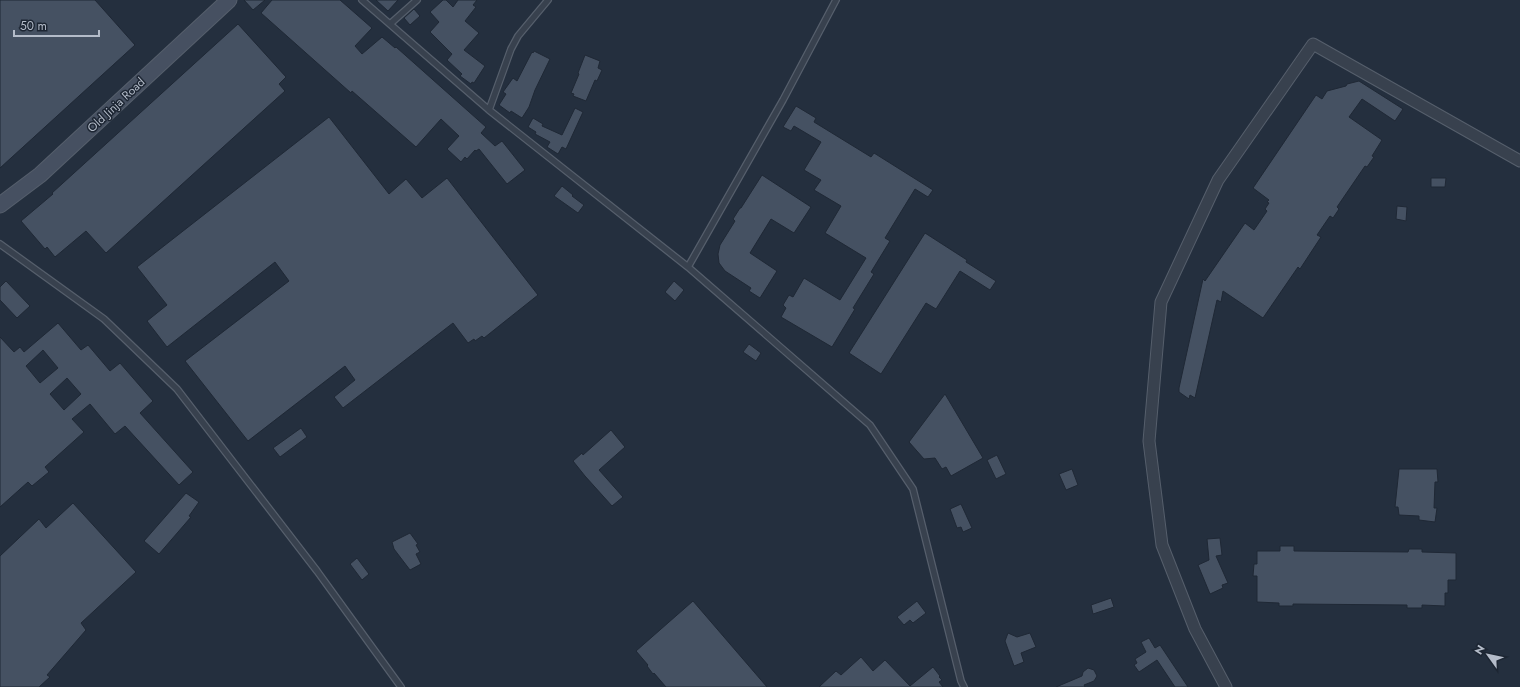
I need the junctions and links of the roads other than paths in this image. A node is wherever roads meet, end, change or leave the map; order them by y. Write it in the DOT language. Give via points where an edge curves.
graph roads {
  1 [pos="229,0"];
  2 [pos="362,0"];
  3 [pos="417,0"];
  4 [pos="548,0"];
  5 [pos="836,0"];
  6 [pos="390,24"];
  7 [pos="489,110"];
  8 [pos="1520,161"];
  9 [pos="0,206"];
  10 [pos="0,244"];
  11 [pos="688,267"];
  12 [pos="401,687"];
  13 [pos="964,687"];
  14 [pos="1226,687"];
  1 -- 9 [label="main road, Old Jinja Road" via="40,175"];
  2 -- 6 [label="lane"];
  3 -- 6 [label="lane"];
  4 -- 7 [label="lane" via="518,36 511,49"];
  5 -- 11 [label="lane" via="783,100"];
  6 -- 7 [label="lane"];
  7 -- 11 [label="lane"];
  8 -- 14 [label="street" via="1313,44 1218,180 1161,302 1149,441 1162,545 1195,629"];
  10 -- 12 [label="lane" via="104,319 177,389 318,572"];
  11 -- 13 [label="lane" via="870,425 913,489"];
}
